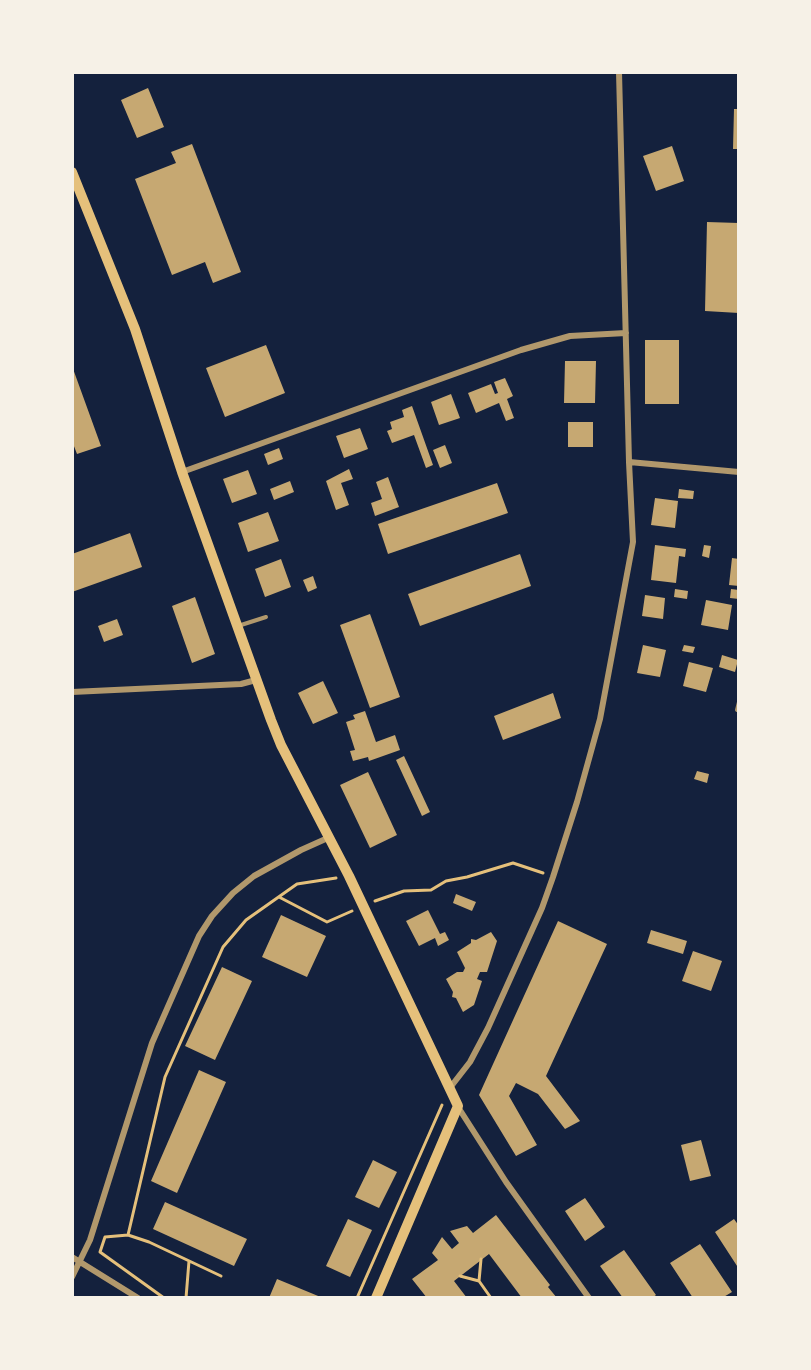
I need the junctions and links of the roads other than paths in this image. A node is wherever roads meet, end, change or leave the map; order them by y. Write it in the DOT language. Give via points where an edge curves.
graph roads {
  1 [pos="619,72"];
  2 [pos="72,172"];
  3 [pos="626,333"];
  4 [pos="629,462"];
  5 [pos="182,472"];
  6 [pos="739,472"];
  7 [pos="266,617"];
  8 [pos="237,627"];
  9 [pos="256,680"];
  10 [pos="72,692"];
  11 [pos="739,702"];
  12 [pos="737,710"];
  13 [pos="330,837"];
  14 [pos="449,1089"];
  15 [pos="458,1106"];
  16 [pos="72,1257"];
  17 [pos="80,1261"];
  18 [pos="72,1277"];
  19 [pos="138,1298"];
  20 [pos="376,1298"];
  21 [pos="589,1298"];
  1 -- 3 [label="street"];
  2 -- 5 [label="main road" via="135,329"];
  3 -- 4 [label="street"];
  3 -- 5 [label="street" via="570,336 521,350"];
  4 -- 6 [label="street"];
  4 -- 14 [label="street" via="633,542 600,719 577,802 542,908 488,1028 470,1062"];
  5 -- 8 [label="main road"];
  7 -- 8 [label="lane"];
  8 -- 9 [label="main road"];
  9 -- 10 [label="street" via="241,684"];
  9 -- 13 [label="main road" via="281,745"];
  11 -- 12 [label="lane"];
  13 -- 14 [label="main road"];
  13 -- 17 [label="street" via="254,876 233,893 199,936 152,1043"];
  14 -- 15 [label="main road"];
  15 -- 20 [label="main road"];
  15 -- 21 [label="street" via="506,1182"];
  16 -- 17 [label="street"];
  17 -- 18 [label="street"];
  17 -- 19 [label="street"];
}
